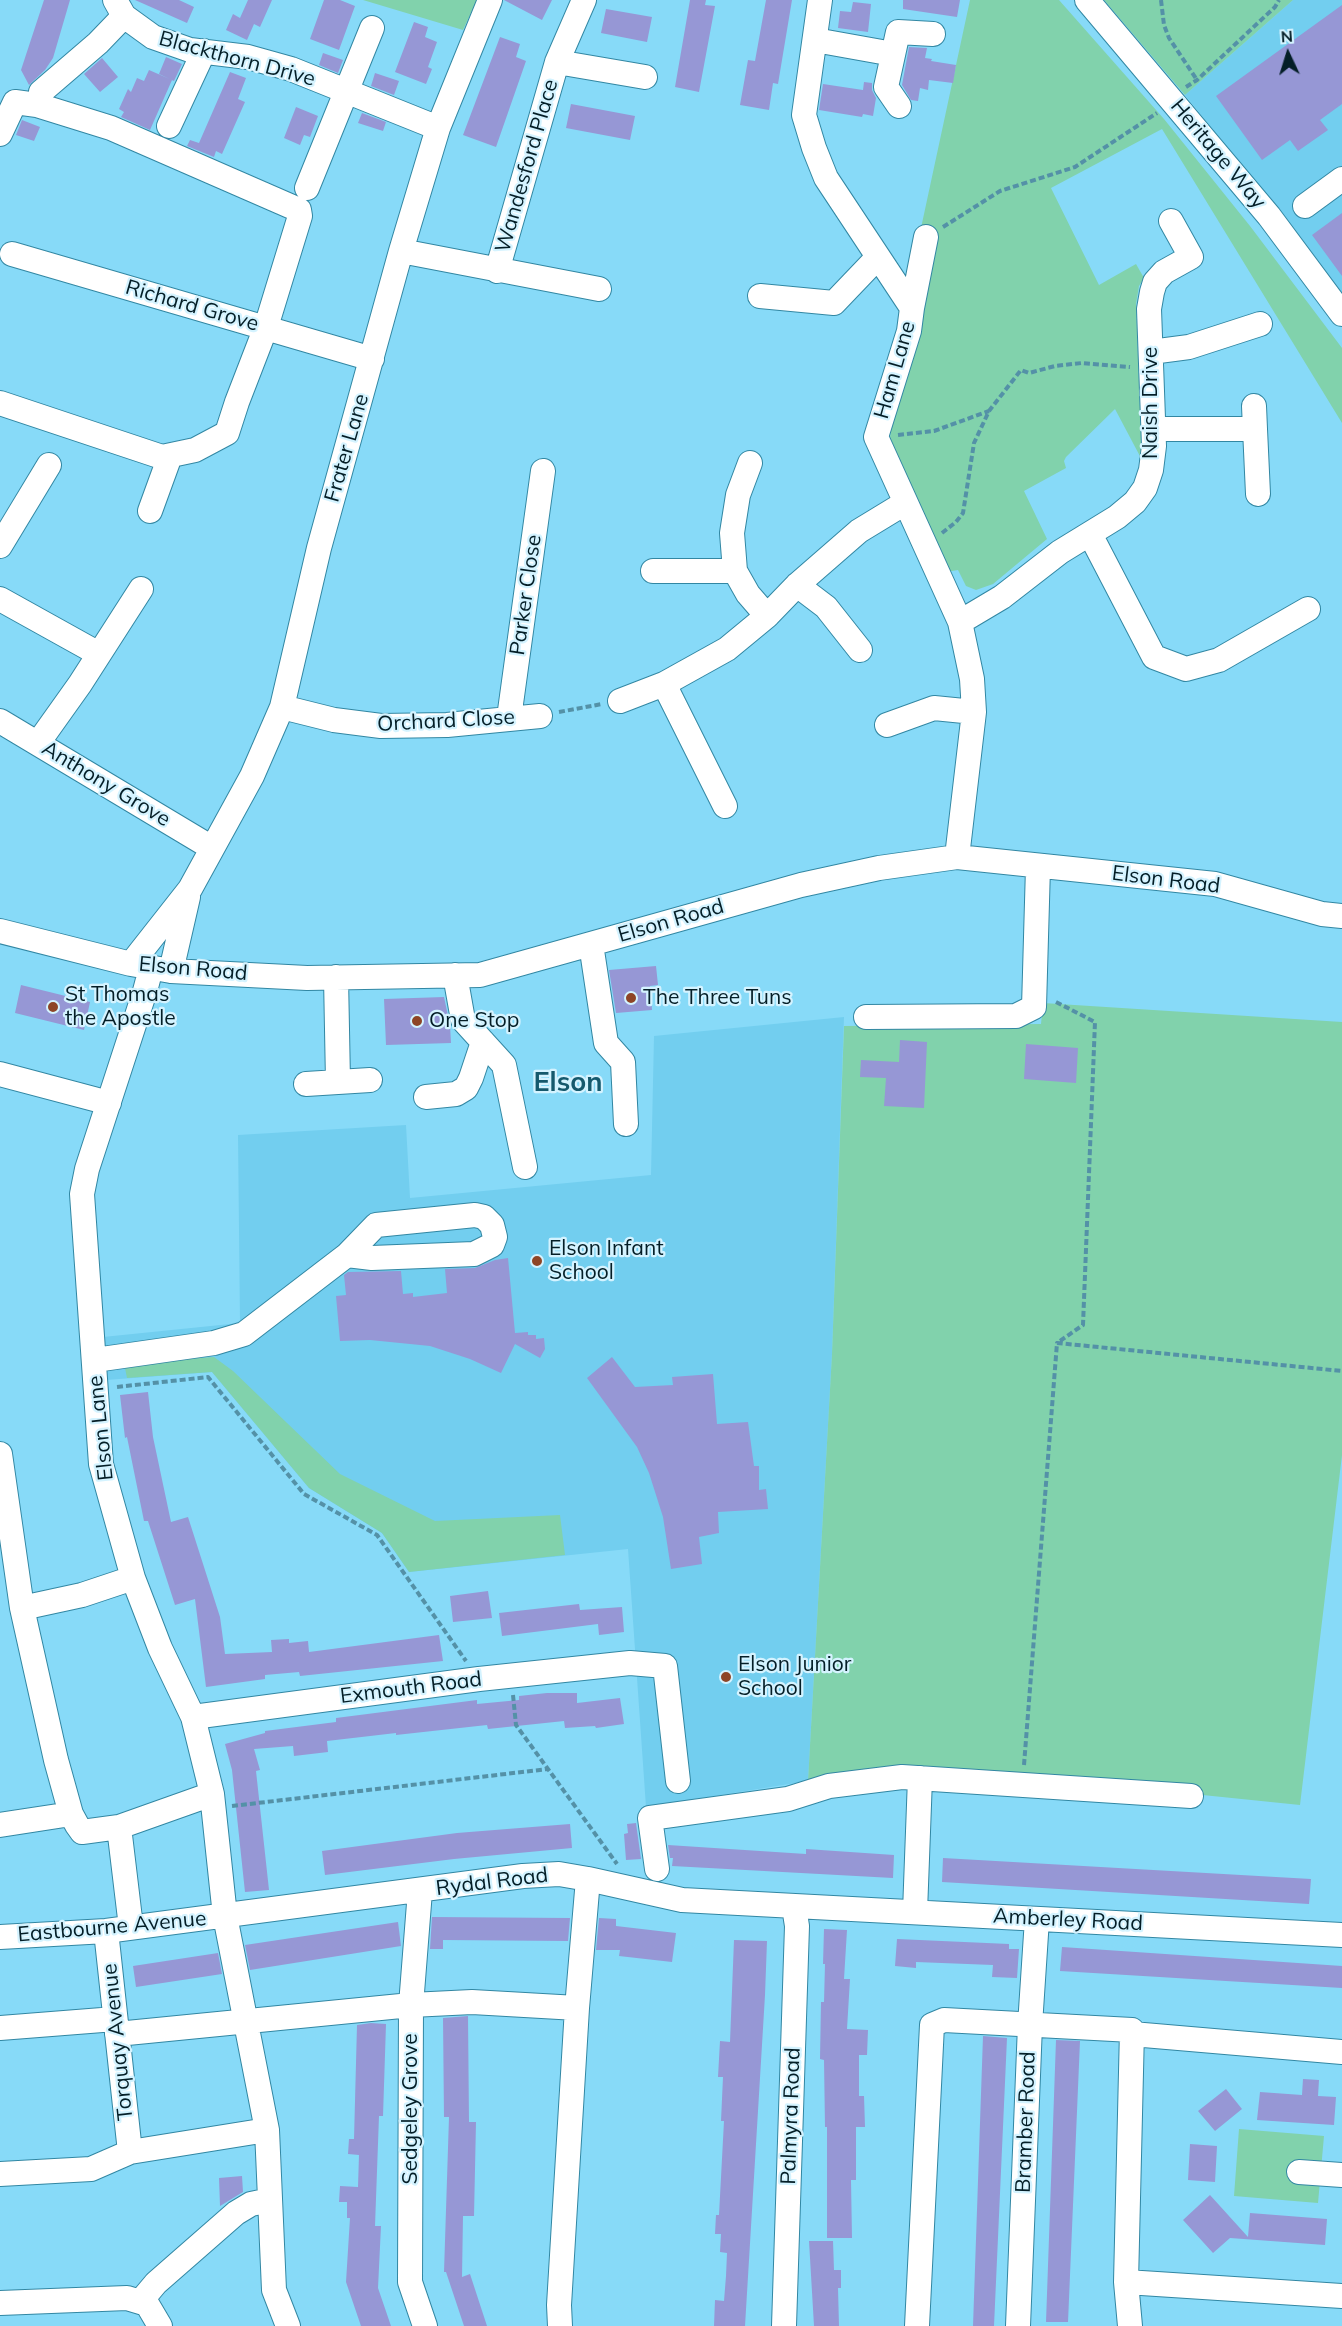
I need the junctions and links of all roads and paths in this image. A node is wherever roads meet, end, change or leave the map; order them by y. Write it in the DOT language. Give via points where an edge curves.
graph roads {
  1 [pos="490,0"];
  2 [pos="584,0"];
  3 [pos="820,0"];
  4 [pos="1087,0"];
  5 [pos="1161,0"];
  6 [pos="1279,0"];
  7 [pos="120,8"];
  8 [pos="372,28"];
  9 [pos="933,34"];
  10 [pos="815,40"];
  11 [pos="204,51"];
  12 [pos="893,54"];
  13 [pos="557,62"];
  14 [pos="645,77"];
  15 [pos="1197,80"];
  16 [pos="1181,89"];
  17 [pos="346,91"];
  18 [pos="41,92"];
  19 [pos="899,105"];
  20 [pos="1155,106"];
  21 [pos="169,126"];
  22 [pos="438,128"];
  23 [pos="0,134"];
  24 [pos="1342,179"];
  25 [pos="307,188"];
  26 [pos="1305,206"];
  27 [pos="1171,221"];
  28 [pos="926,237"];
  29 [pos="401,251"];
  30 [pos="12,254"];
  31 [pos="878,257"];
  32 [pos="497,271"];
  33 [pos="599,290"];
  34 [pos="760,296"];
  35 [pos="912,308"];
  36 [pos="1342,314"];
  37 [pos="1260,324"];
  38 [pos="266,327"];
  39 [pos="372,359"];
  40 [pos="1152,360"];
  41 [pos="0,403"];
  42 [pos="989,411"];
  43 [pos="1154,429"];
  44 [pos="876,437"];
  45 [pos="170,456"];
  46 [pos="750,463"];
  47 [pos="49,465"];
  48 [pos="543,471"];
  49 [pos="1258,494"];
  50 [pos="905,503"];
  51 [pos="150,511"];
  52 [pos="1090,534"];
  53 [pos="923,542"];
  54 [pos="0,546"];
  55 [pos="653,571"];
  56 [pos="735,571"];
  57 [pos="797,585"];
  58 [pos="141,589"];
  59 [pos="0,599"];
  60 [pos="1308,609"];
  61 [pos="766,616"];
  62 [pos="960,622"];
  63 [pos="860,650"];
  64 [pos="99,654"];
  65 [pos="664,684"];
  66 [pos="620,701"];
  67 [pos="282,707"];
  68 [pos="974,712"];
  69 [pos="540,716"];
  70 [pos="509,718"];
  71 [pos="0,721"];
  72 [pos="887,725"];
  73 [pos="38,743"];
  74 [pos="725,806"];
  75 [pos="212,848"];
  76 [pos="957,857"];
  77 [pos="1038,867"];
  78 [pos="190,889"];
  79 [pos="1342,916"];
  80 [pos="0,931"];
  81 [pos="591,944"];
  82 [pos="151,967"];
  83 [pos="454,975"];
  84 [pos="336,977"];
  85 [pos="1036,992"];
  86 [pos="866,1017"];
  87 [pos="483,1042"];
  88 [pos="0,1074"];
  89 [pos="370,1080"];
  90 [pos="338,1082"];
  91 [pos="306,1084"];
  92 [pos="426,1097"];
  93 [pos="110,1103"];
  94 [pos="626,1124"];
  95 [pos="525,1167"];
  96 [pos="347,1255"];
  97 [pos="1057,1343"];
  98 [pos="94,1360"];
  99 [pos="1342,1371"];
  100 [pos="96,1389"];
  101 [pos="0,1454"];
  102 [pos="133,1578"];
  103 [pos="22,1608"];
  104 [pos="511,1676"];
  105 [pos="478,1679"];
  106 [pos="194,1717"];
  107 [pos="548,1769"];
  108 [pos="920,1778"];
  109 [pos="678,1781"];
  110 [pos="1023,1785"];
  111 [pos="1191,1796"];
  112 [pos="213,1801"];
  113 [pos="71,1814"];
  114 [pos="0,1825"];
  115 [pos="119,1827"];
  116 [pos="657,1869"];
  117 [pos="588,1879"];
  118 [pos="420,1891"];
  119 [pos="637,1891"];
  120 [pos="794,1907"];
  121 [pos="915,1912"];
  122 [pos="225,1916"];
  123 [pos="1037,1918"];
  124 [pos="130,1927"];
  125 [pos="106,1931"];
  126 [pos="1342,1935"];
  127 [pos="0,1937"];
  128 [pos="411,2005"];
  129 [pos="577,2008"];
  130 [pos="245,2023"];
  131 [pos="1030,2025"];
  132 [pos="116,2026"];
  133 [pos="0,2028"];
  134 [pos="1132,2034"];
  135 [pos="1342,2052"];
  136 [pos="267,2130"];
  137 [pos="130,2152"];
  138 [pos="1299,2172"];
  139 [pos="0,2174"];
  140 [pos="1342,2175"];
  141 [pos="270,2200"];
  142 [pos="1126,2282"];
  143 [pos="1342,2296"];
  144 [pos="140,2302"];
  145 [pos="0,2303"];
  146 [pos="160,2326"];
  147 [pos="288,2326"];
  148 [pos="425,2326"];
  149 [pos="560,2326"];
  150 [pos="784,2326"];
  151 [pos="917,2326"];
  152 [pos="1018,2326"];
  153 [pos="1130,2326"];
  1 -- 22 [label="street, Frater Lane"];
  2 -- 13 [label="street, Wandesford Place"];
  3 -- 10 [label="street, Ham Lane"];
  4 -- 36 [label="street, Heritage Way" via="1269,216"];
  5 -- 15 [label="path" via="1169,38"];
  6 -- 15 [label="path"];
  7 -- 11 [label="street, Blackthorn Drive" via="153,37"];
  7 -- 18 [label="street" via="98,43"];
  8 -- 17 [label="street"];
  9 -- 12 [label="street" via="898,32"];
  10 -- 12 [label="street"];
  10 -- 31 [label="street, Ham Lane" via="804,115 826,178"];
  11 -- 17 [label="street, Blackthorn Drive" via="248,57 291,69"];
  11 -- 21 [label="street"];
  12 -- 19 [label="street" via="886,87"];
  13 -- 14 [label="street, Wandesford Place"];
  13 -- 32 [label="street, Wandesford Place"];
  15 -- 16 [label="path"];
  17 -- 22 [label="street, Blackthorn Drive"];
  17 -- 25 [label="street"];
  20 -- 28 [label="path" via="1158,112 1076,167 1000,191"];
  22 -- 29 [label="street, Frater Lane"];
  23 -- 38 [label="street" via="15,102 37,105 111,128 299,210"];
  24 -- 26 [label="street"];
  27 -- 40 [label="street, Naish Drive" via="1200,253 1164,272 1155,282 1149,309"];
  28 -- 35 [label="street"];
  29 -- 32 [label="street, Wandesford Place"];
  29 -- 39 [label="street, Frater Lane"];
  30 -- 38 [label="street, Richard Grove"];
  31 -- 34 [label="street" via="834,303"];
  31 -- 35 [label="street, Ham Lane"];
  32 -- 33 [label="street, Wandesford Place"];
  35 -- 44 [label="street, Ham Lane" via="909,331"];
  37 -- 40 [label="street"];
  38 -- 39 [label="street, Richard Grove"];
  38 -- 45 [label="street" via="227,434 195,450"];
  39 -- 67 [label="street, Frater Lane" via="319,548"];
  40 -- 42 [label="path" via="1056,366 1029,373 1021,370"];
  40 -- 43 [label="street, Naish Drive"];
  41 -- 45 [label="street" via="162,457"];
  42 -- 44 [label="path" via="934,431"];
  42 -- 53 [label="path" via="975,443 963,513 941,534"];
  43 -- 49 [label="street" via="1254,417"];
  43 -- 52 [label="street, Naish Drive" via="1152,470 1141,495"];
  44 -- 50 [label="street, Ham Lane"];
  45 -- 51 [label="street"];
  46 -- 56 [label="street" via="738,495 732,532"];
  47 -- 54 [label="street"];
  48 -- 70 [label="street, Parker Close"];
  50 -- 53 [label="street, Ham Lane"];
  50 -- 57 [label="street" via="858,531"];
  52 -- 60 [label="street" via="1154,657 1186,669 1219,660"];
  52 -- 62 [label="street, Naish Drive"];
  53 -- 62 [label="street, Ham Lane"];
  55 -- 56 [label="street"];
  56 -- 61 [label="street"];
  57 -- 61 [label="street"];
  57 -- 63 [label="street" via="826,608"];
  58 -- 64 [label="street"];
  59 -- 64 [label="street"];
  61 -- 65 [label="street" via="727,649"];
  62 -- 68 [label="street, Ham Lane" via="972,679"];
  64 -- 73 [label="street"];
  65 -- 66 [label="street"];
  65 -- 74 [label="street"];
  66 -- 69 [label="path"];
  67 -- 70 [label="street, Orchard Close" via="381,726 447,725"];
  67 -- 75 [label="street, Frater Lane" via="252,776"];
  68 -- 72 [label="street" via="934,708"];
  68 -- 76 [label="street, Ham Lane"];
  69 -- 70 [label="street, Orchard Close"];
  71 -- 73 [label="street, Anthony Grove"];
  73 -- 75 [label="street, Anthony Grove"];
  75 -- 78 [label="street, Frater Lane"];
  76 -- 77 [label="street, Elson Road"];
  76 -- 81 [label="street, Elson Road" via="801,885"];
  77 -- 79 [label="street, Elson Road" via="1215,884"];
  77 -- 85 [label="street"];
  78 -- 82 [label="street, Frater Lane"];
  78 -- 82 [label="street, Frater Lane"];
  80 -- 82 [label="street, Elson Road"];
  81 -- 83 [label="street, Elson Road" via="480,975"];
  81 -- 94 [label="street" via="606,1043 622,1062"];
  82 -- 84 [label="street, Elson Road"];
  82 -- 93 [label="street, Elson Lane"];
  83 -- 84 [label="street, Elson Road"];
  83 -- 87 [label="street" via="463,1020"];
  84 -- 90 [label="street"];
  85 -- 86 [label="street" via="1034,1007 1016,1016"];
  85 -- 97 [label="path" via="1095,1022 1083,1325"];
  87 -- 92 [label="street" via="466,1088 456,1094"];
  87 -- 95 [label="street" via="504,1065"];
  88 -- 93 [label="street"];
  89 -- 90 [label="street"];
  90 -- 91 [label="street"];
  93 -- 98 [label="street, Elson Lane" via="82,1194"];
  96 -- 96 [label="street" via="376,1225 387,1223 475,1215 492,1225 495,1237 492,1245 474,1254 372,1258"];
  96 -- 98 [label="street" via="244,1334 214,1343"];
  97 -- 99 [label="path"];
  97 -- 110 [label="path"];
  98 -- 100 [label="street, Elson Lane"];
  100 -- 102 [label="street, Elson Lane" via="101,1464"];
  100 -- 105 [label="path" via="208,1377 304,1494 377,1535"];
  101 -- 103 [label="street"];
  102 -- 103 [label="street" via="82,1595"];
  102 -- 106 [label="street, Elson Lane" via="160,1648"];
  103 -- 113 [label="street"];
  104 -- 105 [label="street, Exmouth Road"];
  104 -- 107 [label="path" via="516,1725"];
  104 -- 109 [label="street, Exmouth Road" via="630,1663 665,1666"];
  105 -- 106 [label="street, Exmouth Road"];
  106 -- 112 [label="street, Elson Lane"];
  107 -- 112 [label="path"];
  107 -- 119 [label="path"];
  108 -- 110 [label="street"];
  108 -- 116 [label="street" via="829,1786 788,1799 650,1818"];
  108 -- 121 [label="street"];
  110 -- 111 [label="street"];
  112 -- 115 [label="street"];
  112 -- 122 [label="street, Elson Lane"];
  113 -- 114 [label="street"];
  113 -- 115 [label="street" via="82,1832"];
  115 -- 124 [label="street"];
  117 -- 118 [label="street, Rydal Road" via="559,1874 523,1876"];
  117 -- 119 [label="street, Rydal Road"];
  117 -- 129 [label="street"];
  118 -- 122 [label="street, Rydal Road"];
  118 -- 128 [label="street, Sedgeley Grove"];
  119 -- 120 [label="street, Rydal Road" via="682,1900"];
  120 -- 121 [label="street, Amberley Road"];
  120 -- 150 [label="street, Palmyra Road" via="797,1926"];
  121 -- 123 [label="street, Amberley Road"];
  122 -- 124 [label="street, Eastbourne Avenue"];
  122 -- 130 [label="street, Elson Lane"];
  123 -- 126 [label="street, Amberley Road"];
  123 -- 131 [label="street, Bramber Road"];
  124 -- 125 [label="street, Eastbourne Avenue"];
  125 -- 127 [label="street, Eastbourne Avenue"];
  125 -- 132 [label="street, Torquay Avenue"];
  128 -- 129 [label="street" via="472,2002"];
  128 -- 130 [label="street"];
  128 -- 148 [label="street, Sedgeley Grove" via="410,2282"];
  129 -- 149 [label="street"];
  130 -- 132 [label="street"];
  130 -- 136 [label="street, Elson Lane"];
  131 -- 134 [label="street" via="1132,2030"];
  131 -- 151 [label="street" via="944,2020 932,2025"];
  131 -- 152 [label="street, Bramber Road"];
  132 -- 133 [label="street"];
  132 -- 137 [label="street, Torquay Avenue"];
  134 -- 135 [label="street"];
  134 -- 142 [label="street"];
  136 -- 137 [label="street"];
  136 -- 141 [label="street, Elson Lane"];
  137 -- 139 [label="street" via="91,2169"];
  138 -- 140 [label="street"];
  141 -- 144 [label="street" via="236,2212 163,2276"];
  141 -- 147 [label="street, Elson Lane" via="274,2290"];
  142 -- 143 [label="street"];
  142 -- 153 [label="street"];
  144 -- 145 [label="street" via="127,2298"];
  144 -- 146 [label="street" via="147,2304"];
}
